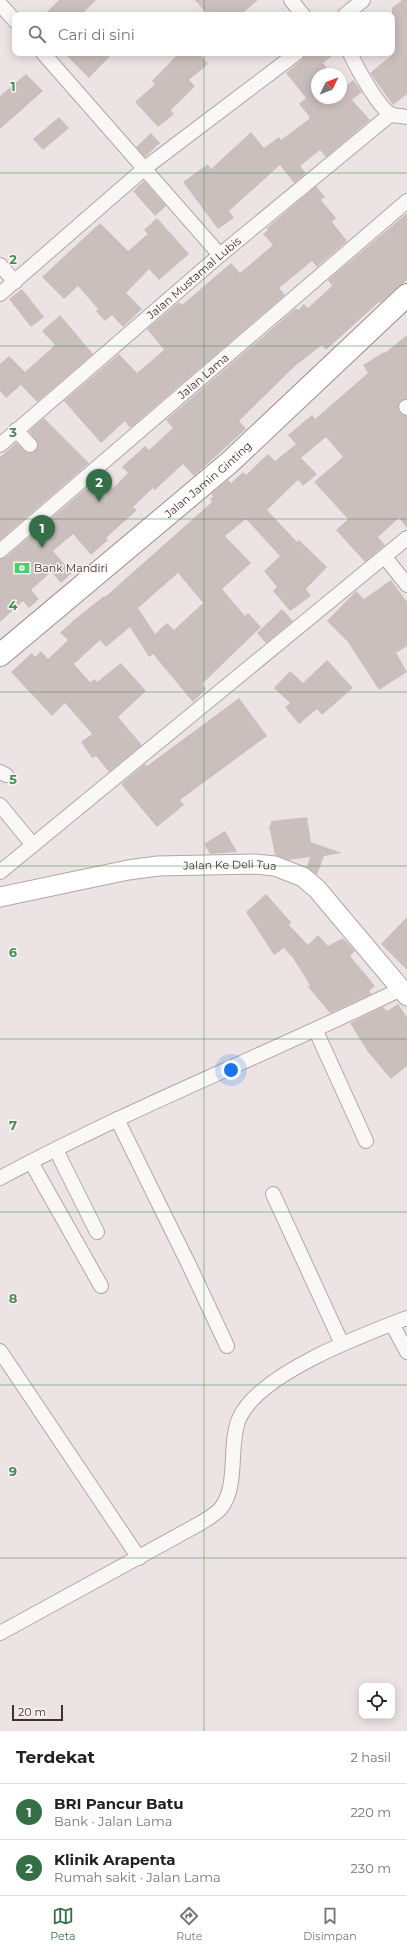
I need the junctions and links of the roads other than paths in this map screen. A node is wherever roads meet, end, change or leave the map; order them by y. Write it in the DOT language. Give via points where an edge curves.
graph roads {
  1 [pos="291,0"];
  2 [pos="363,0"];
  3 [pos="0,4"];
  4 [pos="301,12"];
  5 [pos="349,12"];
  6 [pos="12,18"];
  7 [pos="46,56"];
  8 [pos="293,56"];
  9 [pos="351,56"];
  10 [pos="391,114"];
  11 [pos="407,117"];
  12 [pos="145,168"];
  13 [pos="407,201"];
  14 [pos="220,255"];
  15 [pos="0,265"];
  16 [pos="15,282"];
  17 [pos="0,294"];
  18 [pos="407,295"];
  19 [pos="16,430"];
  20 [pos="0,445"];
  21 [pos="30,445"];
  22 [pos="407,538"];
  23 [pos="0,551"];
  24 [pos="384,557"];
  25 [pos="407,585"];
  26 [pos="0,655"];
  27 [pos="0,805"];
  28 [pos="33,845"];
  29 [pos="0,872"];
  30 [pos="0,897"];
  31 [pos="404,993"];
  32 [pos="316,1030"];
  33 [pos="117,1120"];
  34 [pos="366,1141"];
  35 [pos="56,1150"];
  36 [pos="31,1162"];
  37 [pos="0,1178"];
  38 [pos="273,1194"];
  39 [pos="97,1232"];
  40 [pos="101,1286"];
  41 [pos="407,1318"];
  42 [pos="392,1324"];
  43 [pos="342,1344"];
  44 [pos="227,1346"];
  45 [pos="0,1351"];
  46 [pos="407,1352"];
  47 [pos="139,1558"];
  48 [pos="0,1634"];
  1 -- 4 [label="street"];
  2 -- 5 [label="street"];
  3 -- 6 [label="street"];
  7 -- 12 [label="street"];
  8 -- 12 [label="street"];
  9 -- 10 [label="street" via="376,98"];
  10 -- 11 [label="street"];
  10 -- 14 [label="street, Jalan Mustamal Lubis"];
  12 -- 14 [label="street"];
  12 -- 16 [label="street"];
  13 -- 23 [label="street, Jalan Lama"];
  14 -- 19 [label="street, Jalan Mustamal Lubis"];
  15 -- 16 [label="street"];
  16 -- 17 [label="street"];
  18 -- 26 [label="highway, Jalan Jamin Ginting" via="230,462"];
  19 -- 20 [label="street, Jalan Mustamal Lubis"];
  19 -- 21 [label="street"];
  22 -- 24 [label="street"];
  24 -- 25 [label="street"];
  24 -- 28 [label="street"];
  27 -- 28 [label="street"];
  28 -- 29 [label="street"];
  30 -- 31 [label="main road, Jalan Ke Deli Tua" via="158,866 275,866 303,877 318,889"];
  31 -- 32 [label="street"];
  32 -- 33 [label="street"];
  32 -- 34 [label="street"];
  33 -- 35 [label="street"];
  33 -- 44 [label="street"];
  35 -- 36 [label="street"];
  35 -- 39 [label="street"];
  36 -- 37 [label="street"];
  36 -- 40 [label="street"];
  38 -- 43 [label="street"];
  41 -- 42 [label="street"];
  42 -- 43 [label="street"];
  42 -- 46 [label="street"];
  43 -- 47 [label="street" via="278,1379 255,1396 239,1420 229,1488 220,1508 199,1524"];
  45 -- 47 [label="street"];
  47 -- 48 [label="street"];
}
